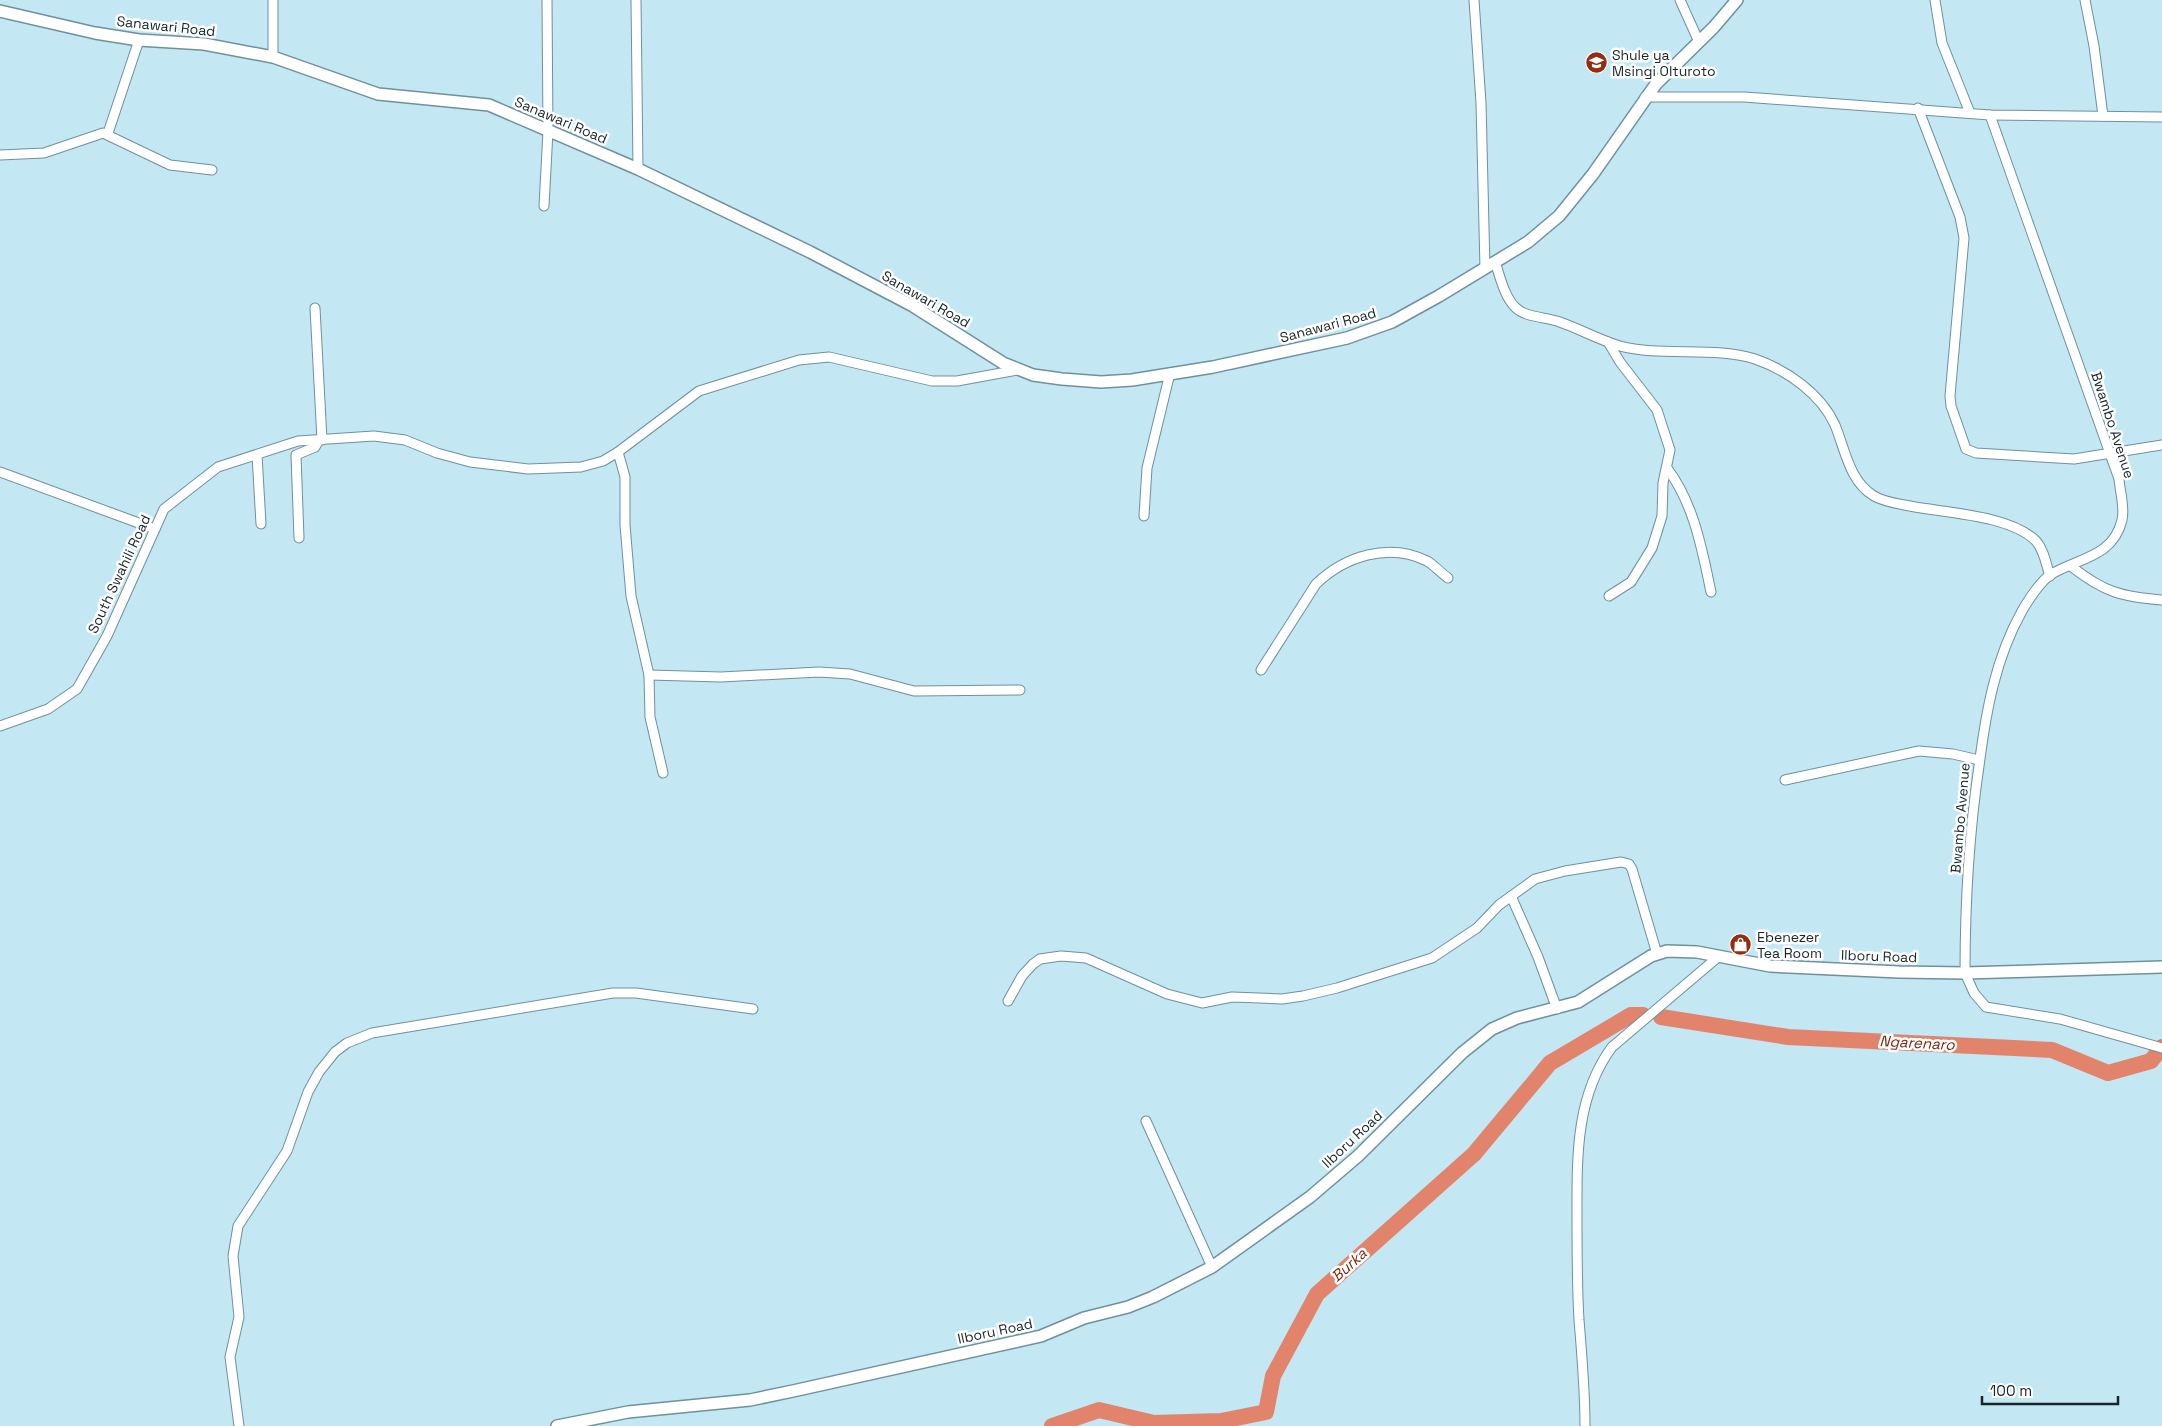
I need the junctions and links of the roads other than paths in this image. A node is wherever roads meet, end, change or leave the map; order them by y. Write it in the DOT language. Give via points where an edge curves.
graph roads {
  1 [pos="273,0"];
  2 [pos="547,0"];
  3 [pos="636,0"];
  4 [pos="1474,0"];
  5 [pos="1680,0"];
  6 [pos="1737,0"];
  7 [pos="1935,0"];
  8 [pos="2085,0"];
  9 [pos="0,11"];
  10 [pos="139,40"];
  11 [pos="1699,42"];
  12 [pos="273,57"];
  13 [pos="1646,97"];
  14 [pos="1918,108"];
  15 [pos="1970,113"];
  16 [pos="1990,115"];
  17 [pos="2103,116"];
  18 [pos="2162,117"];
  19 [pos="548,131"];
  20 [pos="108,133"];
  21 [pos="0,155"];
  22 [pos="638,169"];
  23 [pos="212,170"];
  24 [pos="544,206"];
  25 [pos="1490,266"];
  26 [pos="314,308"];
  27 [pos="1606,340"];
  28 [pos="1018,370"];
  29 [pos="1170,373"];
  30 [pos="320,440"];
  31 [pos="2162,445"];
  32 [pos="618,452"];
  33 [pos="2109,453"];
  34 [pos="257,455"];
  35 [pos="1667,468"];
  36 [pos="0,472"];
  37 [pos="1144,516"];
  38 [pos="261,524"];
  39 [pos="155,529"];
  40 [pos="299,538"];
  41 [pos="2072,567"];
  42 [pos="2050,576"];
  43 [pos="1448,578"];
  44 [pos="1711,592"];
  45 [pos="1609,596"];
  46 [pos="2162,600"];
  47 [pos="1261,670"];
  48 [pos="649,675"];
  49 [pos="1020,690"];
  50 [pos="0,726"];
  51 [pos="1979,760"];
  52 [pos="663,773"];
  53 [pos="1785,780"];
  54 [pos="1511,896"];
  55 [pos="1657,954"];
  56 [pos="1718,956"];
  57 [pos="2162,966"];
  58 [pos="1965,973"];
  59 [pos="1008,1000"];
  60 [pos="1557,1008"];
  61 [pos="753,1009"];
  62 [pos="2162,1048"];
  63 [pos="1146,1121"];
  64 [pos="1212,1266"];
  65 [pos="238,1426"];
  66 [pos="558,1426"];
  67 [pos="1585,1426"];
  1 -- 12 [label="street"];
  2 -- 19 [label="street"];
  3 -- 22 [label="street"];
  4 -- 25 [label="street"];
  5 -- 11 [label="street"];
  6 -- 11 [label="street, Sanawari Road"];
  7 -- 15 [label="street" via="1942,43"];
  8 -- 17 [label="street"];
  9 -- 10 [label="street, Sanawari Road"];
  10 -- 12 [label="street, Sanawari Road" via="204,44"];
  10 -- 20 [label="street"];
  11 -- 13 [label="street, Sanawari Road"];
  12 -- 19 [label="street, Sanawari Road" via="378,94 489,105"];
  13 -- 14 [label="street" via="1744,97"];
  13 -- 25 [label="street, Sanawari Road" via="1613,147 1559,216 1538,235"];
  14 -- 15 [label="street"];
  14 -- 33 [label="street" via="1960,216 1964,238 1950,396 1966,449 1976,453 2062,459"];
  15 -- 16 [label="street"];
  16 -- 17 [label="street"];
  16 -- 33 [label="street, Bwambo Avenue"];
  17 -- 18 [label="street"];
  19 -- 22 [label="street, Sanawari Road"];
  19 -- 24 [label="street"];
  20 -- 21 [label="street" via="95,134 44,152"];
  20 -- 23 [label="street" via="170,165"];
  22 -- 28 [label="street, Sanawari Road" via="913,306"];
  25 -- 27 [label="street" via="1519,311 1569,325"];
  25 -- 29 [label="street, Sanawari Road" via="1413,312 1364,333 1240,362"];
  26 -- 30 [label="street"];
  27 -- 35 [label="street" via="1657,410 1670,450"];
  27 -- 42 [label="street" via="1620,346 1753,358 1767,364 1816,395 1834,424 1855,476 1874,496 1888,502 1991,518 2036,541"];
  28 -- 29 [label="street, Sanawari Road" via="1084,381 1124,380"];
  28 -- 32 [label="street, South Swahili Road" via="958,381 932,381 829,357 799,360 699,390"];
  29 -- 37 [label="street" via="1147,468"];
  30 -- 32 [label="street, South Swahili Road" via="374,436 405,440 470,462 528,469 581,467 603,461"];
  30 -- 34 [label="street, South Swahili Road" via="298,441"];
  30 -- 40 [label="street" via="315,447 296,455"];
  31 -- 33 [label="street"];
  32 -- 48 [label="street" via="625,477 631,596"];
  33 -- 41 [label="street, Bwambo Avenue" via="2119,479 2123,519 2107,546"];
  34 -- 38 [label="street"];
  34 -- 39 [label="street, South Swahili Road" via="218,467 164,509"];
  35 -- 44 [label="street" via="1693,518"];
  35 -- 45 [label="street" via="1663,482 1662,516 1652,548 1631,582"];
  36 -- 39 [label="street"];
  39 -- 50 [label="street, South Swahili Road" via="107,636 77,689 48,709"];
  41 -- 42 [label="street, Bwambo Avenue"];
  41 -- 46 [label="street" via="2100,588"];
  42 -- 51 [label="street, Bwambo Avenue" via="2023,610 2009,637 1988,701"];
  43 -- 47 [label="street" via="1427,561 1405,554 1376,552 1350,560 1316,584"];
  48 -- 49 [label="street" via="721,677 820,672 850,674 914,690"];
  48 -- 52 [label="street" via="650,718"];
  51 -- 53 [label="street" via="1919,751"];
  51 -- 58 [label="street, Bwambo Avenue" via="1970,841"];
  54 -- 55 [label="street" via="1535,879 1612,864 1629,864"];
  54 -- 59 [label="street" via="1476,928 1432,958 1292,999 1232,997 1202,1003 1168,994 1086,958 1061,956 1040,959 1033,964"];
  54 -- 60 [label="street"];
  55 -- 56 [label="street, Ilboru Road" via="1676,950"];
  55 -- 60 [label="street, Ilboru Road" via="1589,997"];
  56 -- 58 [label="street, Ilboru Road" via="1793,968"];
  56 -- 67 [label="street" via="1612,1047 1602,1060 1586,1098 1576,1156"];
  57 -- 58 [label="street, Ilboru Road"];
  58 -- 62 [label="street" via="1974,993 1986,1006 2060,1019"];
  60 -- 64 [label="street, Ilboru Road" via="1517,1018 1482,1036 1348,1165 1277,1222"];
  61 -- 65 [label="street" via="636,993 613,993 372,1033 347,1043 335,1052 313,1082 286,1151 235,1237 233,1256 239,1317 230,1357"];
  63 -- 64 [label="street"];
  64 -- 66 [label="street, Ilboru Road" via="1128,1307 1084,1318 1040,1336 996,1348 750,1400 628,1412"];
}
